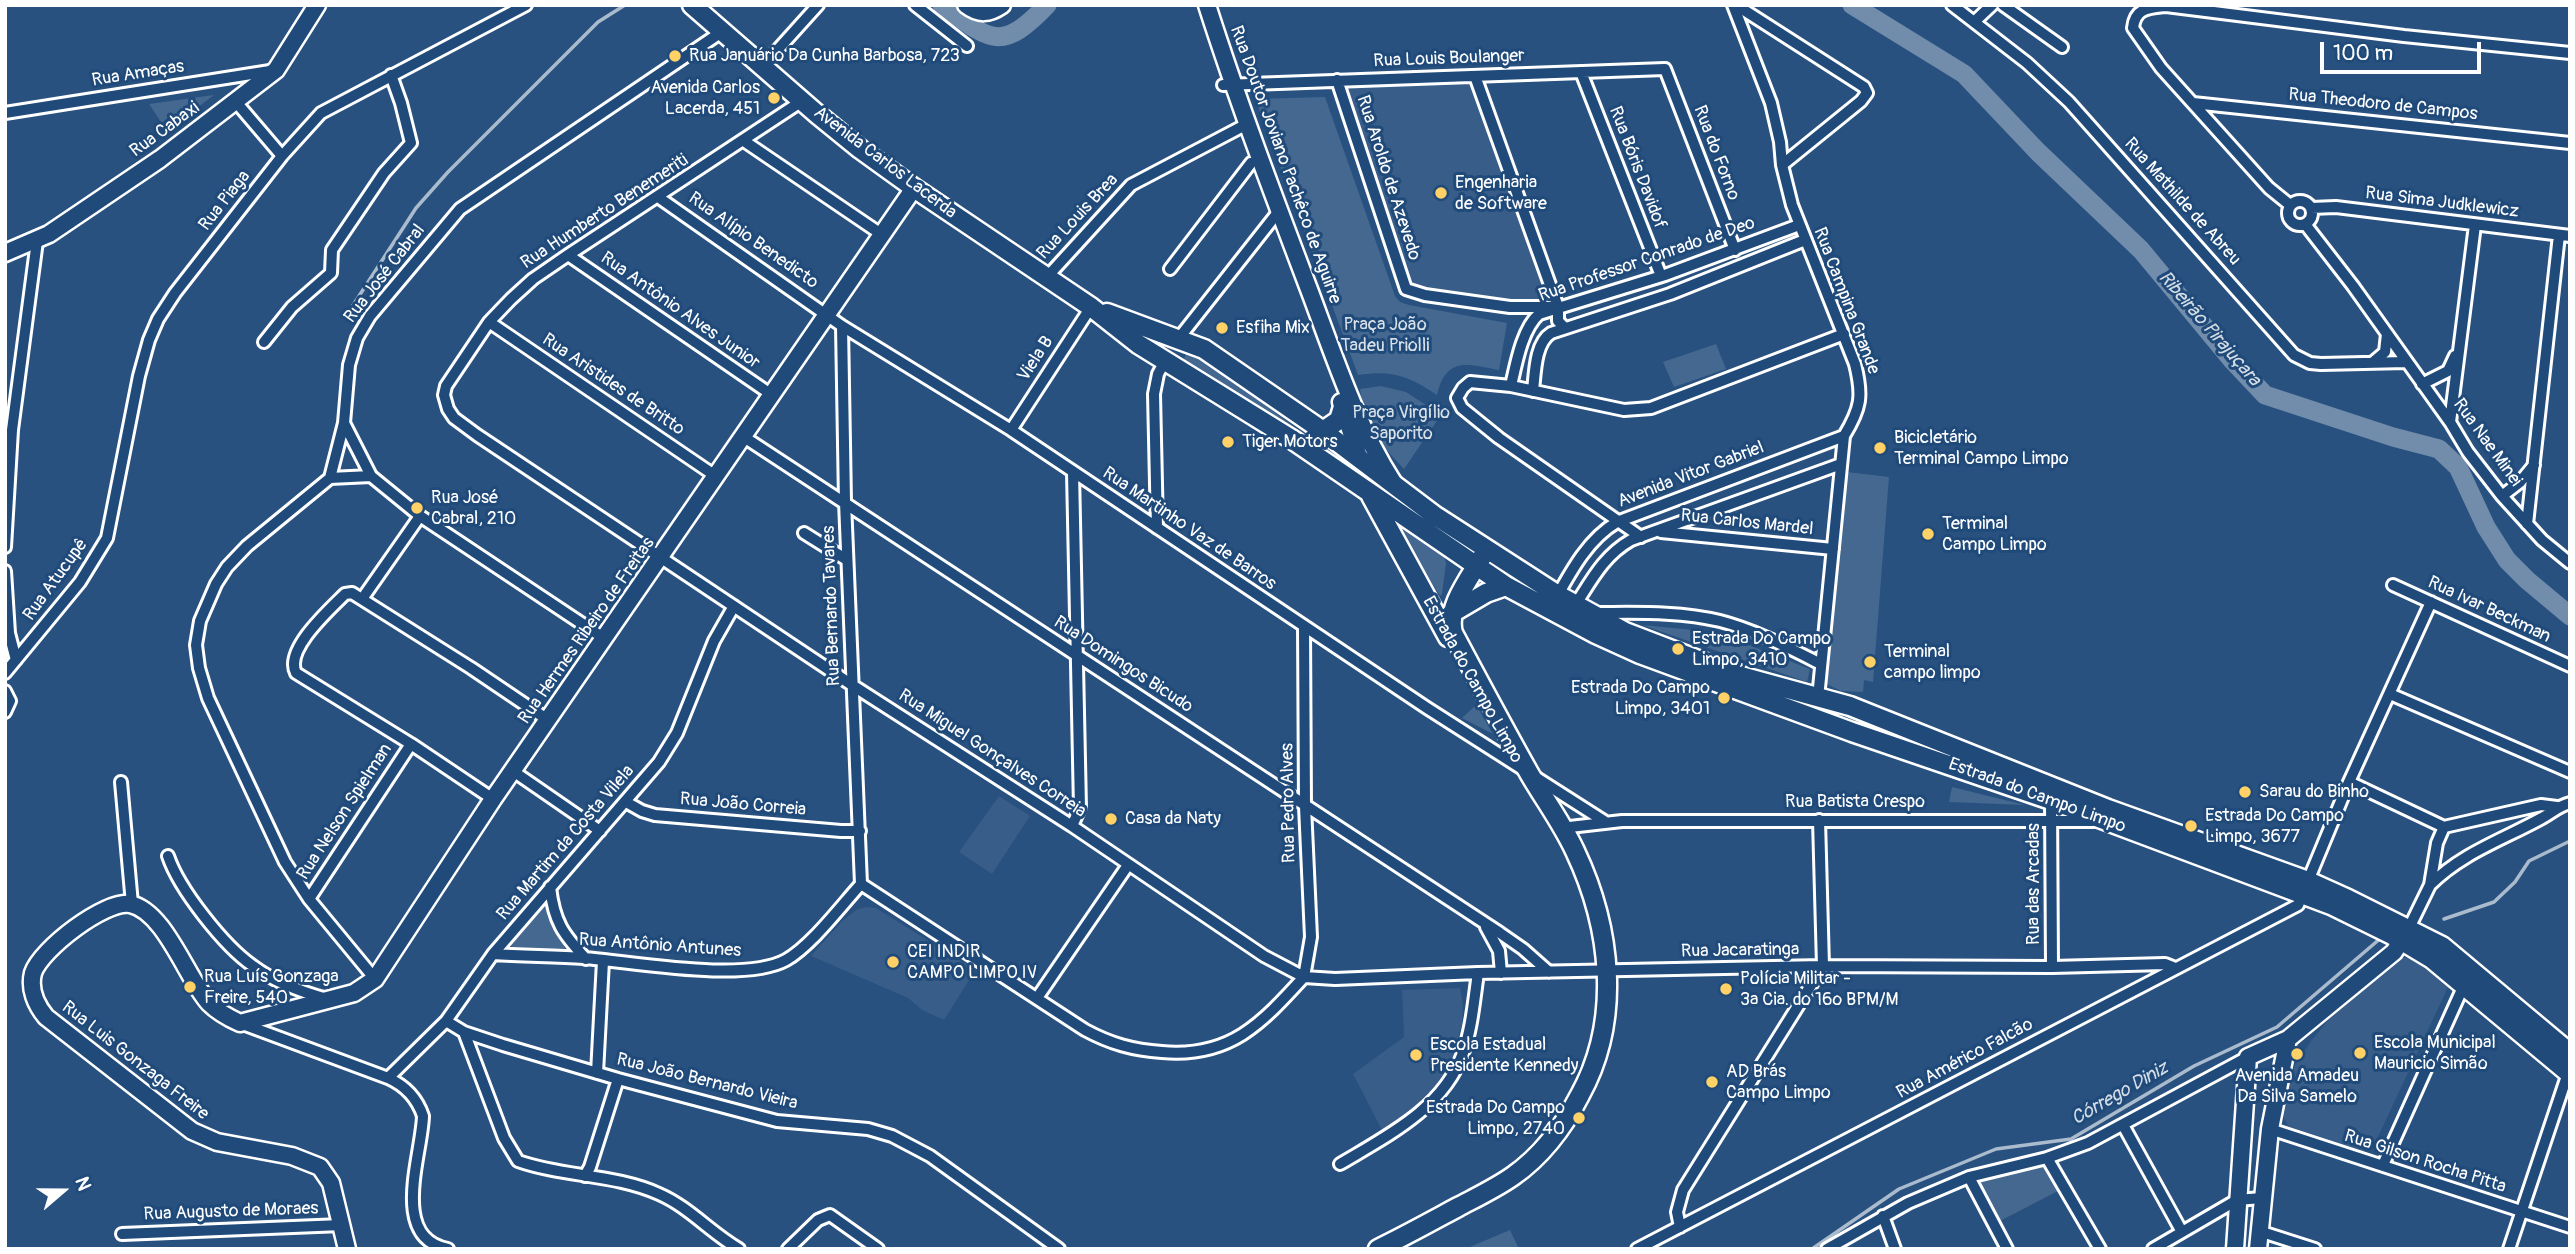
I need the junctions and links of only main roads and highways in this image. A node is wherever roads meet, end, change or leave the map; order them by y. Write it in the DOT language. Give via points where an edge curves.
graph roads {
  1 [pos="692,5"];
  2 [pos="1090,306"];
  3 [pos="1175,337"];
  4 [pos="1164,358"];
  5 [pos="1343,407"];
  6 [pos="1323,431"];
  7 [pos="1360,460"];
  8 [pos="1368,490"];
  9 [pos="1398,490"];
  10 [pos="1402,516"];
  11 [pos="1434,516"];
  12 [pos="1392,536"];
  13 [pos="1486,550"];
  14 [pos="1476,567"];
  15 [pos="1506,586"];
  16 [pos="1567,608"];
  17 [pos="1452,613"];
  18 [pos="1850,706"];
  19 [pos="1808,715"];
  20 [pos="1524,771"];
  21 [pos="2305,887"];
  22 [pos="2406,934"];
  23 [pos="2570,1054"];
  24 [pos="2569,1073"];
  25 [pos="1378,1249"];
  1 -- 2 [label="main road, Avenida Carlos Lacerda" via="860,149"];
  2 -- 3 [label="main road, Avenida Carlos Lacerda"];
  2 -- 4 [label="main road, Avenida Carlos Lacerda"];
  3 -- 4 [label="main road" via="1165,338 1161,344"];
  3 -- 6 [label="main road, Avenida Carlos Lacerda" via="1205,349"];
  4 -- 8 [label="main road, Avenida Carlos Lacerda"];
  5 -- 6 [label="main road" via="1339,420"];
  6 -- 7 [label="main road, Avenida Carlos Lacerda"];
  7 -- 8 [label="main road, Estrada do Campo Limpo"];
  7 -- 9 [label="main road, Avenida Carlos Lacerda"];
  8 -- 10 [label="main road, Avenida Carlos Lacerda"];
  8 -- 12 [label="main road, Estrada do Campo Limpo"];
  9 -- 11 [label="main road, Estrada do Campo Limpo"];
  10 -- 11 [label="main road" via="1419,512"];
  10 -- 12 [label="main road"];
  10 -- 14 [label="main road, Estrada do Campo Limpo"];
  11 -- 13 [label="main road, Estrada do Campo Limpo"];
  12 -- 20 [label="main road, Estrada do Campo Limpo"];
  13 -- 14 [label="main road, Estrada do Campo Limpo"];
  13 -- 16 [label="main road, Estrada do Campo Limpo"];
  14 -- 15 [label="main road, Estrada do Campo Limpo"];
  14 -- 17 [label="main road, Estrada do Campo Limpo"];
  15 -- 16 [label="main road, Estrada do Campo Limpo"];
  15 -- 17 [label="main road"];
  16 -- 18 [label="main road, Estrada do Campo Limpo" via="1726,671"];
  16 -- 19 [label="main road, Estrada do Campo Limpo" via="1640,654"];
  17 -- 20 [label="main road, Estrada do Campo Limpo" via="1453,634"];
  18 -- 19 [label="main road"];
  18 -- 21 [label="main road, Estrada do Campo Limpo"];
  19 -- 21 [label="main road, Estrada do Campo Limpo"];
  20 -- 25 [label="main road, Estrada do Campo Limpo" via="1592,898 1606,951 1606,1022 1598,1054 1586,1086 1556,1135 1539,1153 1514,1175"];
  21 -- 22 [label="main road, Estrada do Campo Limpo"];
  22 -- 23 [label="main road, Estrada do Campo Limpo" via="2442,946"];
  22 -- 24 [label="main road, Estrada do Campo Limpo"];
}
